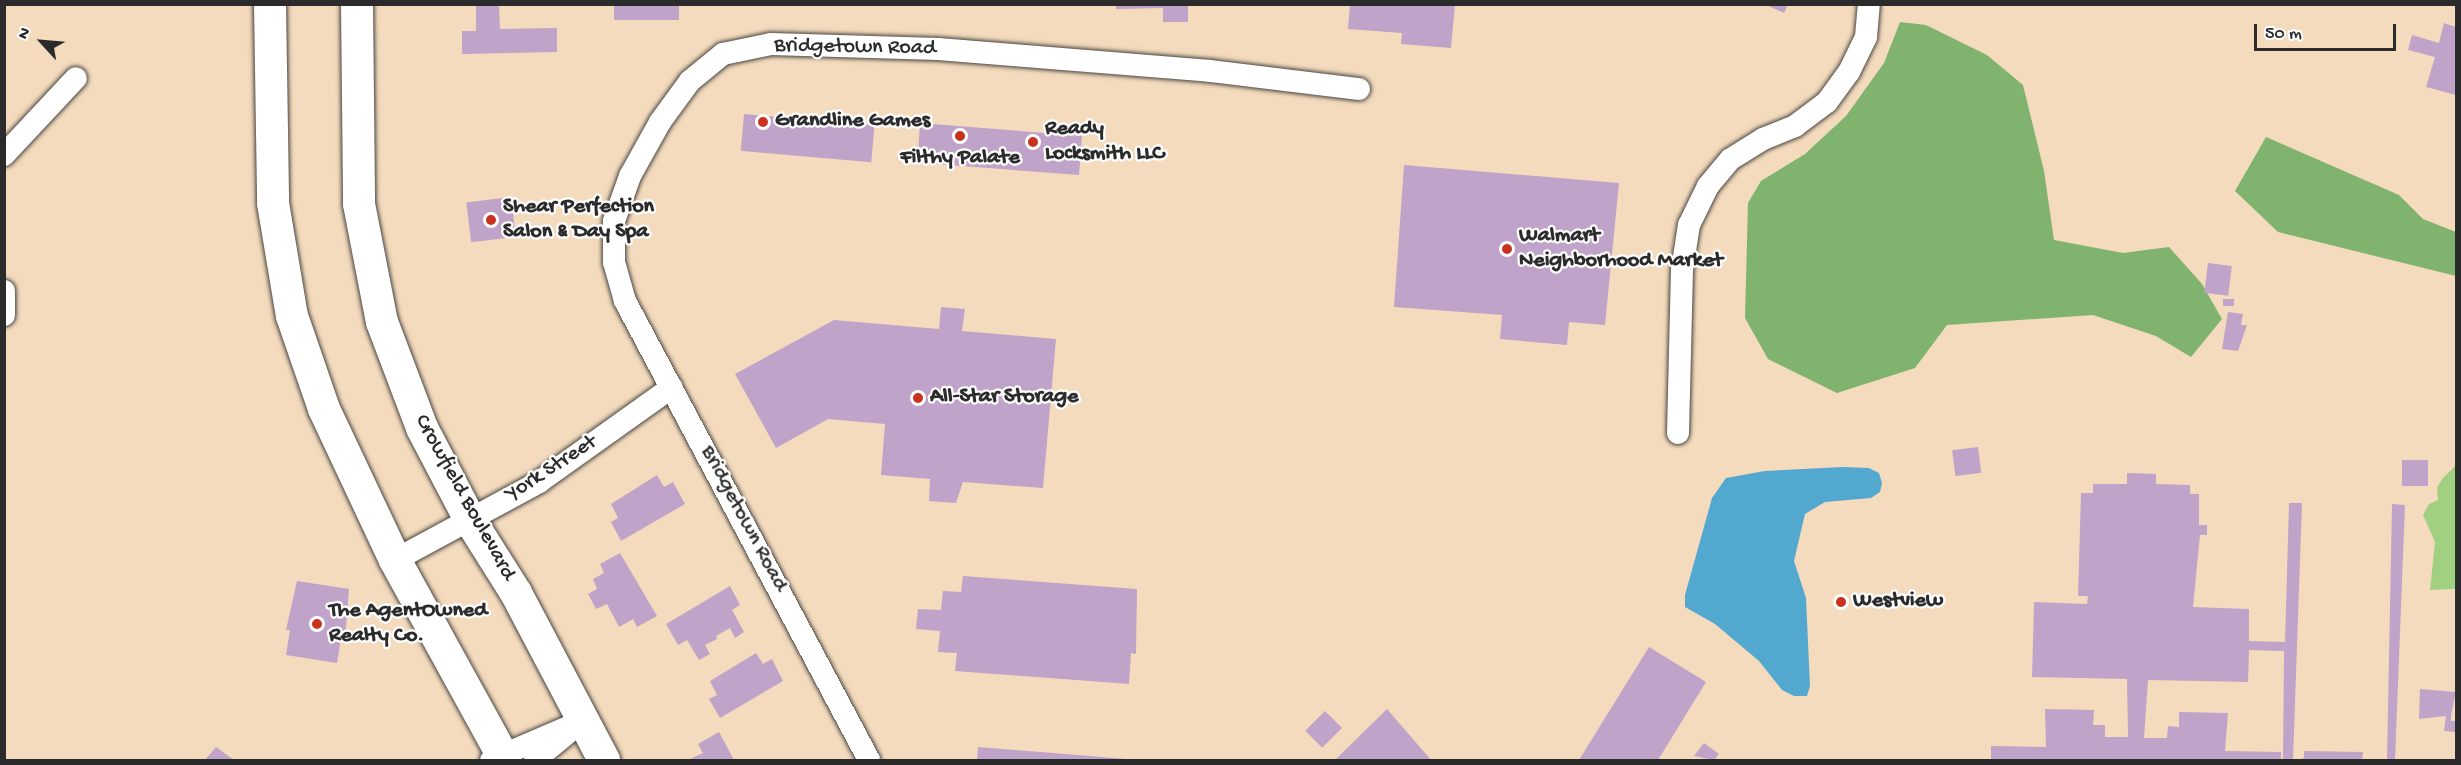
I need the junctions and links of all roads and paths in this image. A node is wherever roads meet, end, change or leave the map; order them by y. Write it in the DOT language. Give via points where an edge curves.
graph roads {
  1 [pos="270,4"];
  2 [pos="357,4"];
  3 [pos="1869,4"];
  4 [pos="76,78"];
  5 [pos="1359,89"];
  6 [pos="4,155"];
  7 [pos="4,291"];
  8 [pos="4,315"];
  9 [pos="672,387"];
  10 [pos="1678,433"];
  11 [pos="470,520"];
  12 [pos="396,560"];
  13 [pos="582,721"];
  14 [pos="499,758"];
  15 [pos="535,760"];
  16 [pos="604,760"];
  17 [pos="869,760"];
  1 -- 12 [label="main road" via="273,203 292,316 324,409"];
  2 -- 11 [label="main road, Crowfield Boulevard" via="359,204 382,322 422,428"];
  3 -- 10 [label="street" via="1866,37 1849,72 1827,102 1795,126 1763,139 1731,159 1708,186 1689,225 1682,270"];
  4 -- 6 [label="street"];
  5 -- 9 [label="street, Bridgetown Road" via="1210,71 938,49 771,44 723,54 690,81 660,122 630,176 614,221 614,262 625,301"];
  7 -- 8 [label="street"];
  9 -- 11 [label="street, York Street" via="539,482"];
  9 -- 17 [label="street, Bridgetown Road"];
  11 -- 12 [label="street, York Street"];
  11 -- 13 [label="main road, Crowfield Boulevard" via="516,593"];
  12 -- 14 [label="main road"];
  13 -- 14 [label="street"];
  13 -- 15 [label="street"];
  13 -- 16 [label="main road, Crowfield Boulevard"];
}
